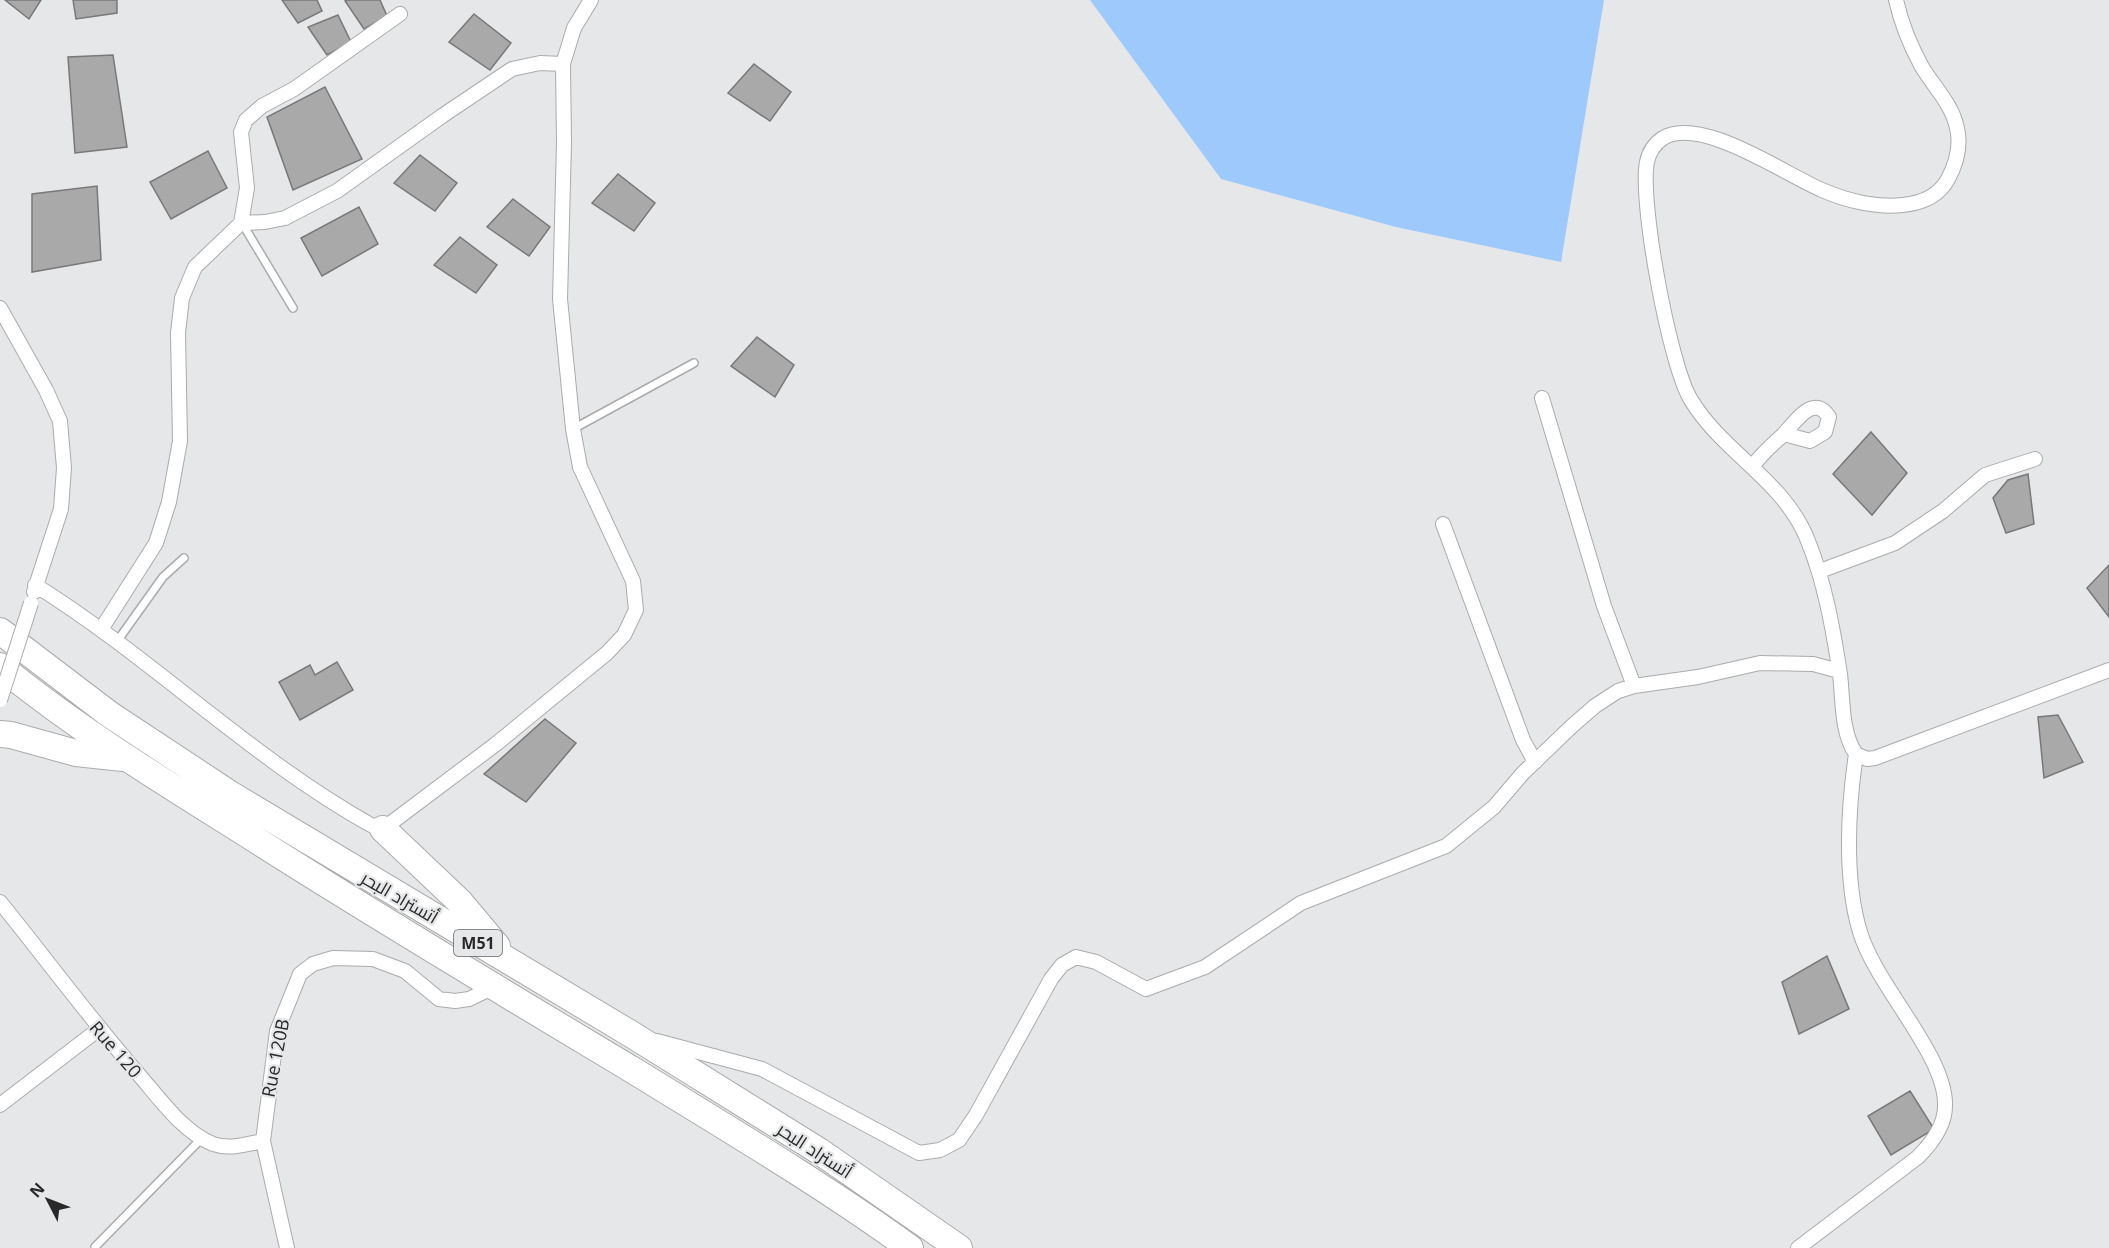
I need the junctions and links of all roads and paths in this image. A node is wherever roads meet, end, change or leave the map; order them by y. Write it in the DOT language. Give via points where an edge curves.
graph roads {
  1 [pos="591,0"];
  2 [pos="1896,0"];
  3 [pos="400,14"];
  4 [pos="563,64"];
  5 [pos="241,223"];
  6 [pos="0,308"];
  7 [pos="293,308"];
  8 [pos="693,363"];
  9 [pos="1542,398"];
  10 [pos="573,429"];
  11 [pos="1784,434"];
  12 [pos="2035,459"];
  13 [pos="1753,466"];
  14 [pos="1443,524"];
  15 [pos="184,558"];
  16 [pos="1820,571"];
  17 [pos="35,585"];
  18 [pos="102,628"];
  19 [pos="0,631"];
  20 [pos="118,640"];
  21 [pos="0,666"];
  22 [pos="2109,670"];
  23 [pos="1839,671"];
  24 [pos="1634,686"];
  25 [pos="0,700"];
  26 [pos="0,734"];
  27 [pos="1856,754"];
  28 [pos="126,759"];
  29 [pos="1535,762"];
  30 [pos="383,829"];
  31 [pos="0,902"];
  32 [pos="511,963"];
  33 [pos="494,987"];
  34 [pos="99,1029"];
  35 [pos="631,1034"];
  36 [pos="0,1105"];
  37 [pos="203,1138"];
  38 [pos="263,1141"];
  39 [pos="94,1247"];
  40 [pos="287,1248"];
  41 [pos="910,1248"];
  42 [pos="959,1248"];
  43 [pos="1798,1248"];
  1 -- 4 [label="street" via="574,28"];
  2 -- 13 [label="street" via="1922,66 1952,109 1958,130 1953,170 1933,196 1887,207 1857,201 1823,191 1776,165 1694,134 1666,136 1649,154 1646,188 1652,237 1666,319 1682,380 1700,414"];
  3 -- 5 [label="street" via="246,120 241,132 247,188"];
  4 -- 5 [label="street" via="540,63 512,69 337,192 285,218"];
  4 -- 10 [label="street" via="560,299"];
  5 -- 7 [label="lane"];
  5 -- 18 [label="street" via="195,267 182,298 178,333 180,441 169,502 156,543"];
  6 -- 17 [label="street" via="60,421 64,468 61,509"];
  8 -- 10 [label="lane"];
  9 -- 24 [label="street" via="1604,606"];
  10 -- 30 [label="street" via="580,467 633,581 636,610 624,635 607,653"];
  11 -- 13 [label="street"];
  12 -- 16 [label="street" via="1985,475 1943,511 1895,543"];
  13 -- 16 [label="street" via="1802,526"];
  14 -- 29 [label="street" via="1523,740"];
  15 -- 20 [label="lane" via="163,577"];
  16 -- 23 [label="street"];
  17 -- 18 [label="street"];
  17 -- 25 [label="street, bridge"];
  18 -- 20 [label="street"];
  19 -- 32 [label="highway, أتستراد البحر / M51" via="109,714 221,788"];
  20 -- 30 [label="street" via="304,785"];
  21 -- 28 [label="highway, أتستراد البحر / M51"];
  22 -- 27 [label="street" via="1875,758"];
  23 -- 24 [label="street" via="1813,664 1760,663"];
  23 -- 27 [label="street" via="1846,732"];
  24 -- 29 [label="street" via="1595,706"];
  26 -- 28 [label="highway" via="76,753"];
  27 -- 43 [label="street" via="1848,806 1859,930 1876,970 1932,1059 1944,1089 1945,1108 1933,1140 1918,1157"];
  28 -- 33 [label="highway, أتستراد البحر / M51"];
  29 -- 35 [label="street" via="1494,807 1446,846 1301,903 1225,955 1170,982 1146,989 1096,962 1076,957 1062,965 1033,1009 976,1115 959,1140 940,1150 919,1153 762,1069"];
  30 -- 32 [label="highway" via="460,903"];
  31 -- 34 [label="street, Rue 120"];
  32 -- 35 [label="highway, أتستراد البحر / M51"];
  33 -- 38 [label="street, Rue 120B" via="469,999 439,999 405,970 373,959 333,958 313,964 300,974 277,1031"];
  33 -- 41 [label="highway, أتستراد البحر / M51" via="718,1122"];
  34 -- 36 [label="street"];
  34 -- 37 [label="street, Rue 120" via="162,1102"];
  35 -- 42 [label="highway, أتستراد البحر / M51" via="819,1151"];
  37 -- 38 [label="street, Rue 120" via="231,1147"];
  37 -- 39 [label="lane"];
  38 -- 40 [label="street, Rue 120B"];
}
